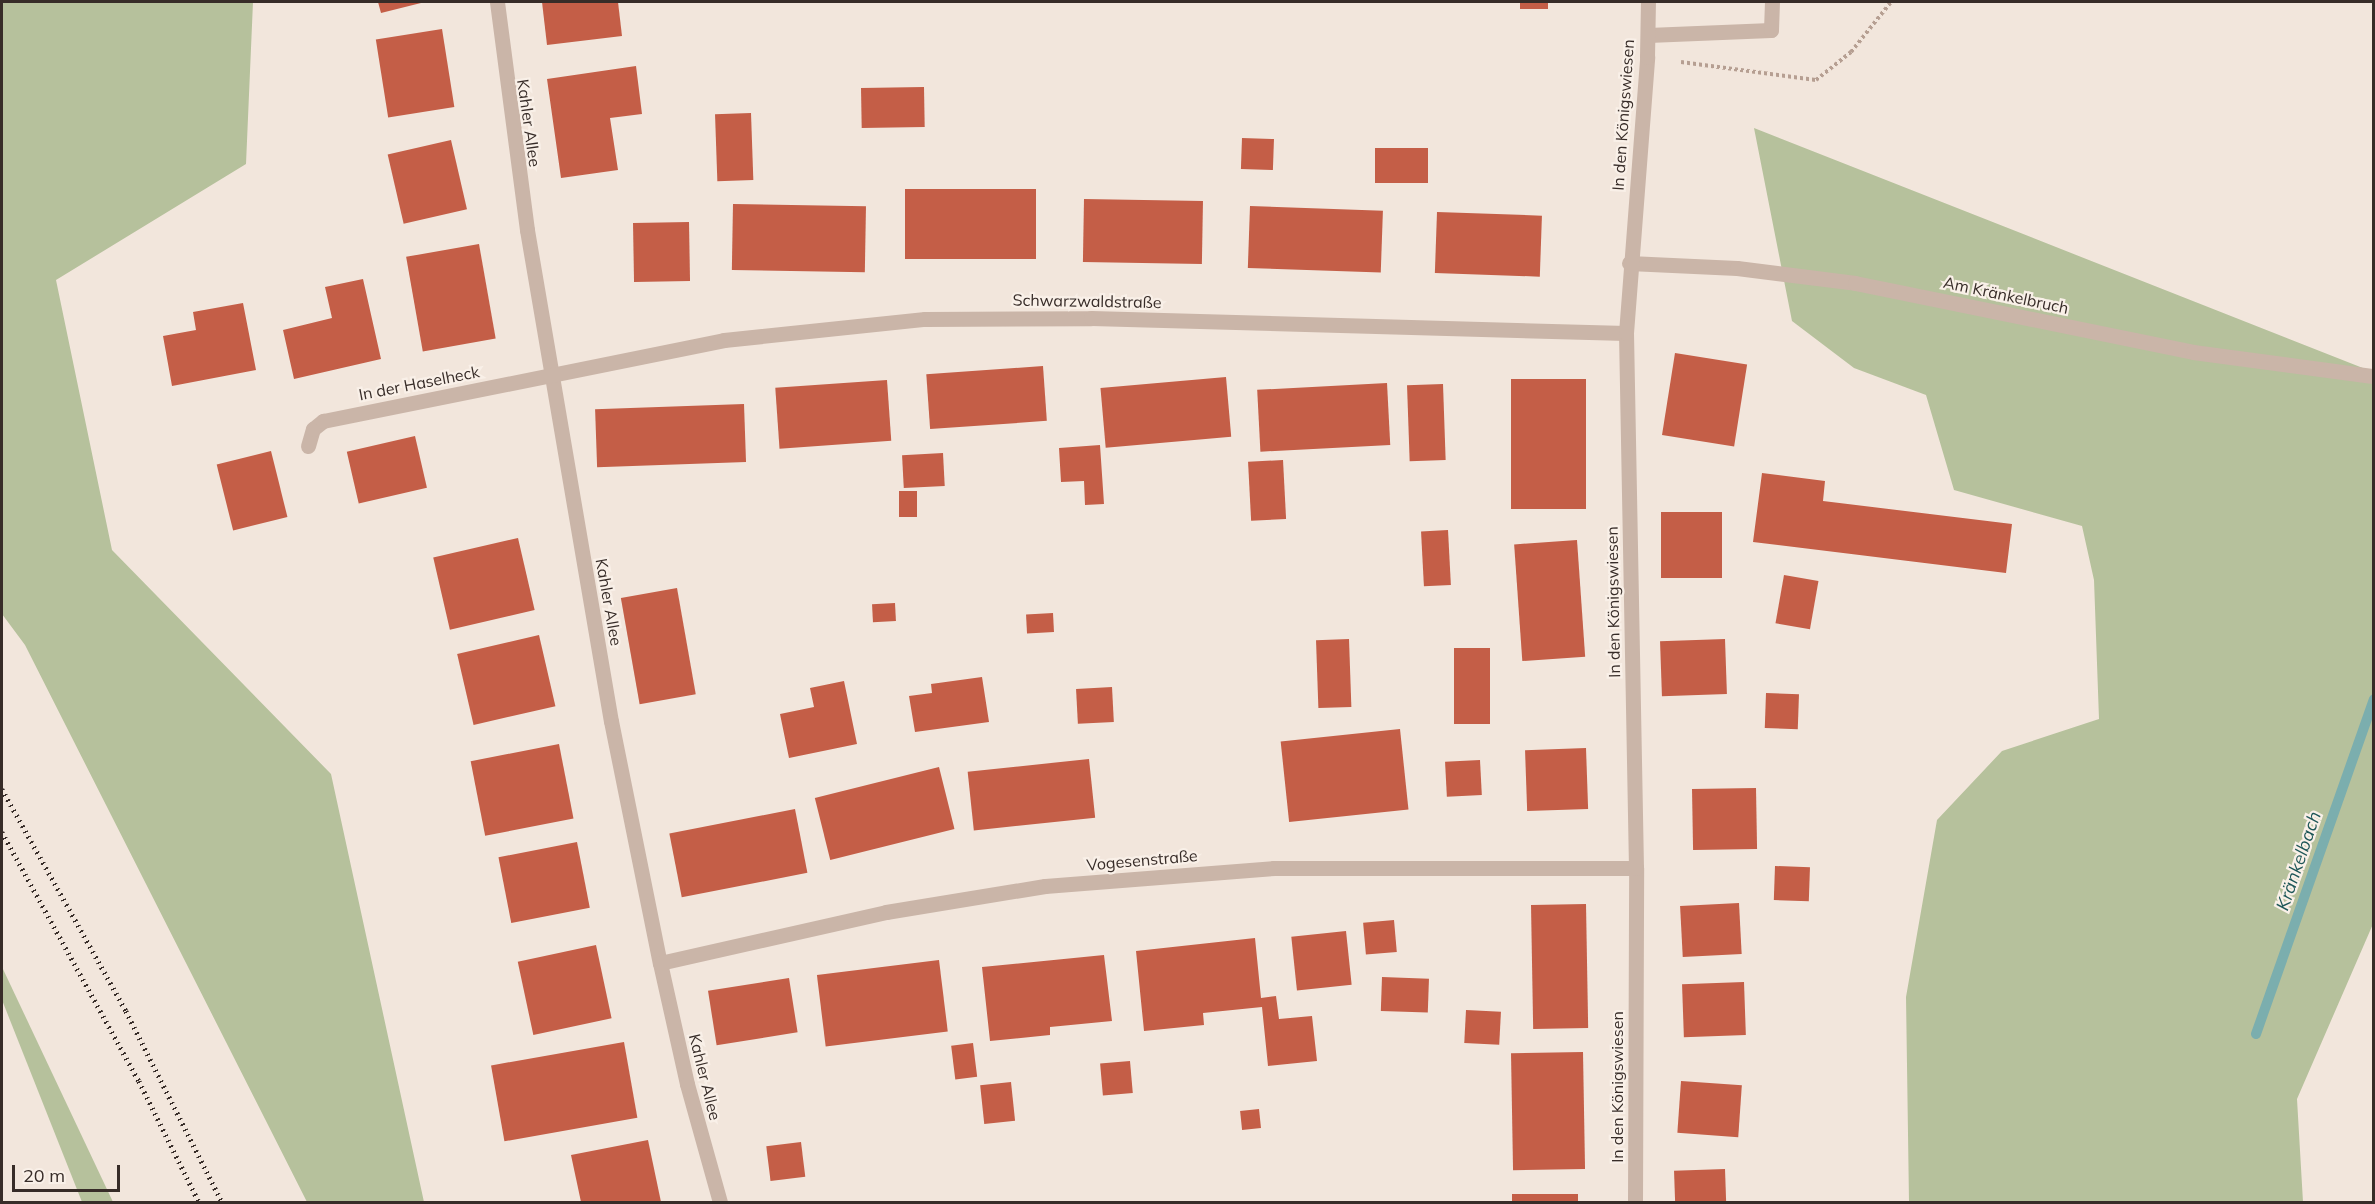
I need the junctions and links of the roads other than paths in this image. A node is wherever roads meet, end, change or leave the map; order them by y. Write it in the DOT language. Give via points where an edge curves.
graph roads {
  1 [pos="497,2"];
  2 [pos="1648,2"];
  3 [pos="1772,2"];
  4 [pos="1648,35"];
  5 [pos="1629,263"];
  6 [pos="1626,333"];
  7 [pos="553,374"];
  8 [pos="2373,376"];
  9 [pos="308,446"];
  10 [pos="1636,868"];
  11 [pos="660,963"];
  12 [pos="720,1203"];
  13 [pos="1635,1203"];
  1 -- 7 [label="street, Kahler Allee" via="527,230"];
  2 -- 4 [label="street, In den Königswiesen"];
  3 -- 4 [label="street" via="1772,30"];
  4 -- 5 [label="street, In den Königswiesen"];
  5 -- 6 [label="street, In den Königswiesen"];
  5 -- 8 [label="street, Am Kränkelbruch" via="1737,268 1855,283 2193,352"];
  6 -- 7 [label="street, Schwarzwaldstraße" via="1091,318 925,319 724,340"];
  6 -- 10 [label="street, In den Königswiesen"];
  7 -- 9 [label="street, In der Haselheck" via="323,421 312,429"];
  7 -- 11 [label="street, Kahler Allee" via="611,721"];
  10 -- 11 [label="street, Vogesenstraße" via="1274,868 1045,886 886,912"];
  10 -- 13 [label="street, In den Königswiesen"];
  11 -- 12 [label="street, Kahler Allee" via="687,1084"];
}
